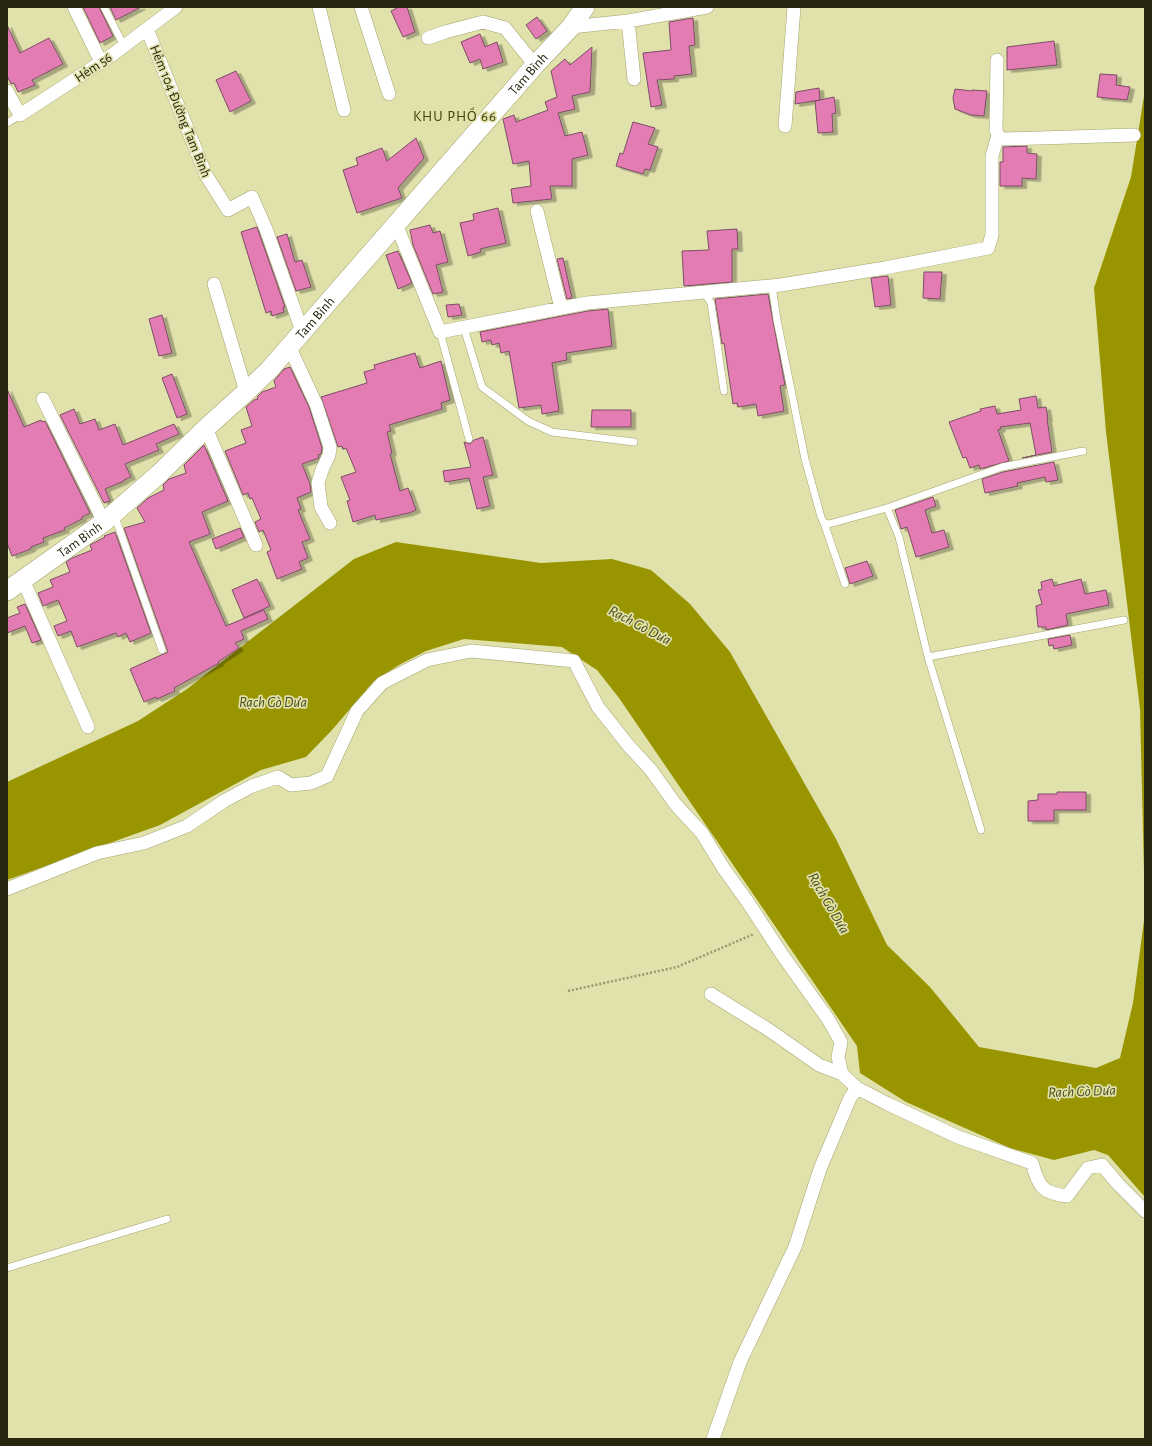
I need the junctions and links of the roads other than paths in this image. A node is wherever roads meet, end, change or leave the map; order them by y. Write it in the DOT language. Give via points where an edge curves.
graph roads {
  1 [pos="74,7"];
  2 [pos="104,7"];
  3 [pos="176,7"];
  4 [pos="319,7"];
  5 [pos="361,7"];
  6 [pos="585,7"];
  7 [pos="707,7"];
  8 [pos="794,7"];
  9 [pos="159,12"];
  10 [pos="628,21"];
  11 [pos="571,27"];
  12 [pos="148,29"];
  13 [pos="428,38"];
  14 [pos="124,46"];
  15 [pos="997,60"];
  16 [pos="102,62"];
  17 [pos="535,66"];
  18 [pos="634,79"];
  19 [pos="7,91"];
  20 [pos="389,94"];
  21 [pos="344,110"];
  22 [pos="20,115"];
  23 [pos="7,123"];
  24 [pos="786,126"];
  25 [pos="998,135"];
  26 [pos="1134,135"];
  27 [pos="537,211"];
  28 [pos="396,224"];
  29 [pos="214,284"];
  30 [pos="772,286"];
  31 [pos="704,292"];
  32 [pos="561,308"];
  33 [pos="464,328"];
  34 [pos="302,332"];
  35 [pos="440,332"];
  36 [pos="290,346"];
  37 [pos="724,391"];
  38 [pos="246,392"];
  39 [pos="43,399"];
  40 [pos="206,428"];
  41 [pos="469,439"];
  42 [pos="634,442"];
  43 [pos="1083,451"];
  44 [pos="887,508"];
  45 [pos="109,518"];
  46 [pos="330,523"];
  47 [pos="824,523"];
  48 [pos="256,546"];
  49 [pos="23,580"];
  50 [pos="845,584"];
  51 [pos="7,591"];
  52 [pos="1124,620"];
  53 [pos="162,650"];
  54 [pos="928,657"];
  55 [pos="88,727"];
  56 [pos="981,830"];
  57 [pos="7,889"];
  58 [pos="711,994"];
  59 [pos="842,1074"];
  60 [pos="857,1088"];
  61 [pos="1145,1211"];
  62 [pos="167,1219"];
  63 [pos="7,1268"];
  64 [pos="713,1439"];
  1 -- 16 [label="street"];
  2 -- 14 [label="lane"];
  3 -- 9 [label="street, Hẻm 56"];
  4 -- 21 [label="street"];
  5 -- 20 [label="street"];
  6 -- 11 [label="main road, Tam Bình"];
  7 -- 10 [label="street"];
  8 -- 24 [label="street"];
  9 -- 12 [label="street, Hẻm 56"];
  10 -- 11 [label="street"];
  10 -- 18 [label="street"];
  11 -- 17 [label="main road, Tam Bình"];
  12 -- 14 [label="street, Hẻm 56"];
  12 -- 34 [label="street, Hẻm 104 Đường Tam Bình" via="206,175 228,210 252,197 266,229"];
  13 -- 17 [label="street" via="483,22 505,28"];
  14 -- 16 [label="street, Hẻm 56"];
  15 -- 25 [label="street"];
  16 -- 22 [label="street, Hẻm 56"];
  17 -- 28 [label="main road, Tam Bình"];
  19 -- 22 [label="street"];
  22 -- 23 [label="lane, Hẻm 56"];
  25 -- 26 [label="street" via="1005,139"];
  25 -- 30 [label="street" via="992,156 992,235 988,248"];
  27 -- 32 [label="street"];
  28 -- 34 [label="main road, Tam Bình"];
  28 -- 35 [label="street"];
  29 -- 38 [label="street"];
  30 -- 31 [label="street"];
  30 -- 47 [label="lane" via="805,459"];
  31 -- 32 [label="street" via="587,303"];
  31 -- 37 [label="lane" via="711,303"];
  32 -- 33 [label="street"];
  33 -- 35 [label="street"];
  33 -- 42 [label="lane" via="482,387 528,421 552,432"];
  34 -- 36 [label="main road, Tam Bình"];
  35 -- 41 [label="lane"];
  36 -- 38 [label="main road, Tam Bình"];
  36 -- 46 [label="street" via="316,404 330,447 330,455 318,483 320,507"];
  38 -- 40 [label="main road, Tam Bình"];
  39 -- 45 [label="street"];
  40 -- 45 [label="main road, Tam Bình"];
  40 -- 48 [label="street"];
  43 -- 44 [label="lane" via="1002,467"];
  44 -- 47 [label="lane" via="829,524"];
  44 -- 54 [label="lane" via="899,537"];
  45 -- 49 [label="main road, Tam Bình"];
  45 -- 53 [label="lane"];
  47 -- 50 [label="lane"];
  49 -- 51 [label="main road, Tam Bình"];
  49 -- 55 [label="street"];
  52 -- 54 [label="lane"];
  54 -- 56 [label="lane"];
  57 -- 59 [label="street" via="97,853 144,843 187,826 252,786 278,777 290,785 311,783 327,776 357,711 382,683 427,660 471,651 574,660 598,707 651,770 676,805 702,833 828,1019 841,1042 838,1057"];
  58 -- 59 [label="street" via="819,1065"];
  59 -- 60 [label="street"];
  60 -- 61 [label="street" via="958,1137 1032,1163 1037,1180 1044,1190 1055,1194 1067,1196 1088,1168 1102,1165"];
  60 -- 64 [label="street" via="850,1098 820,1169 795,1247 740,1362"];
  62 -- 63 [label="lane"];
}
